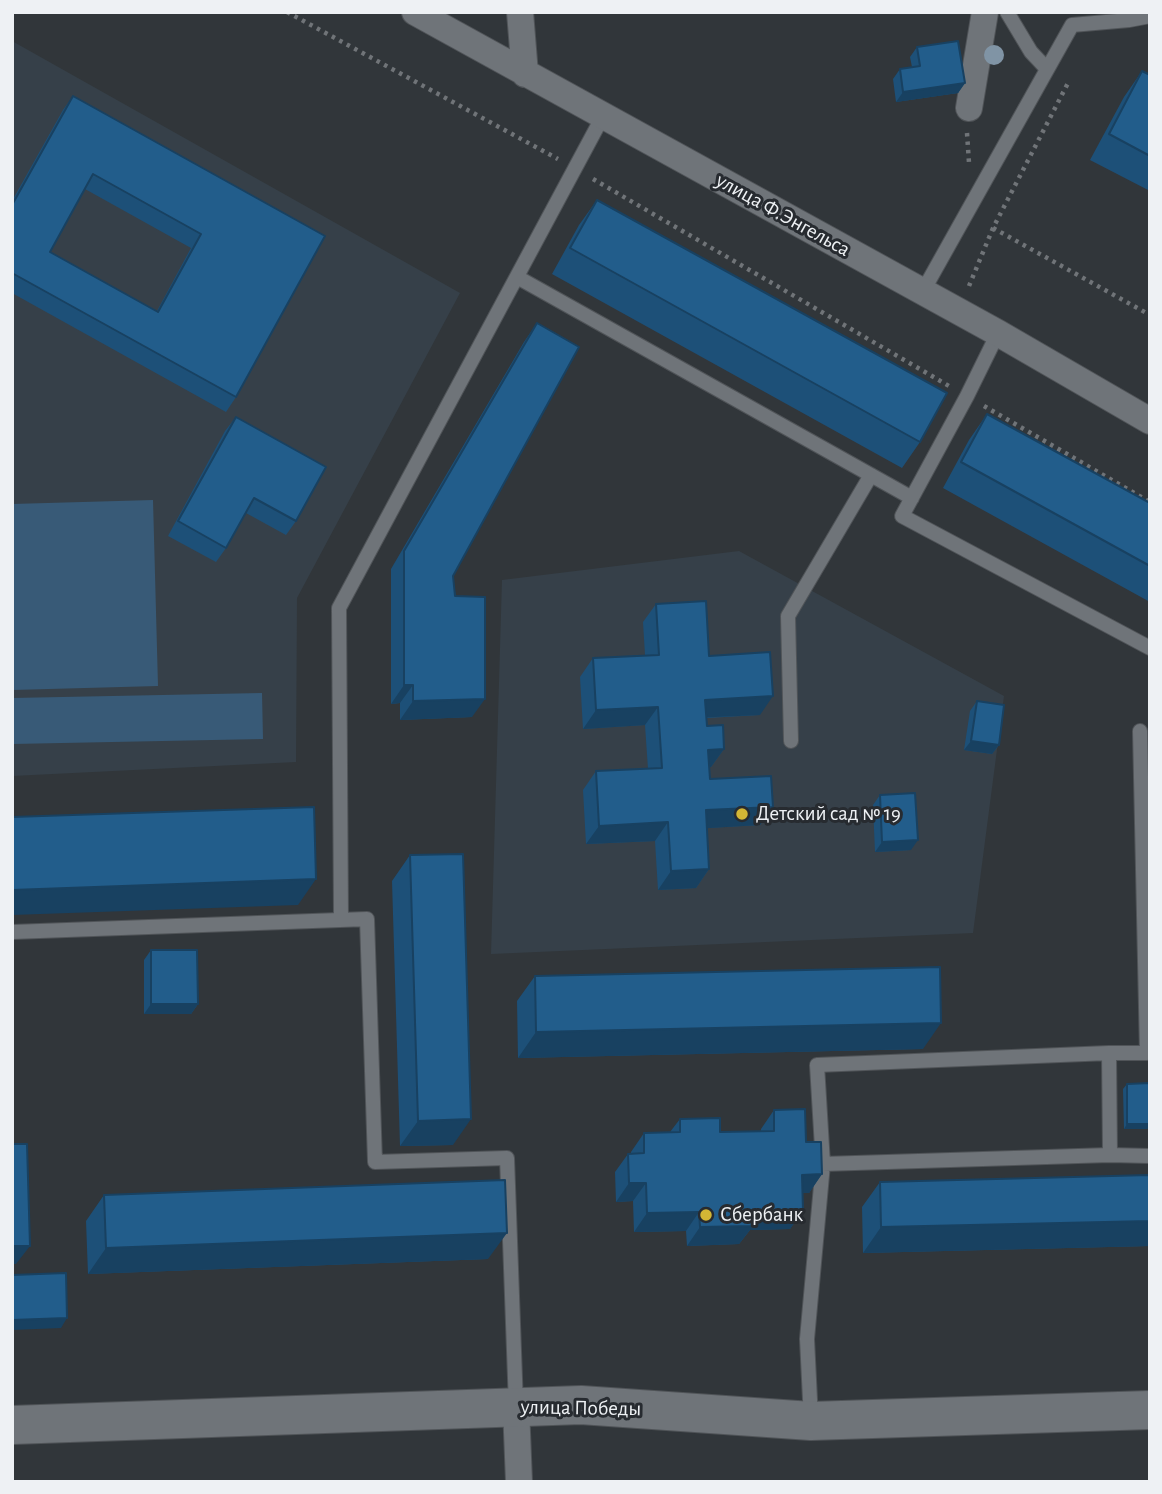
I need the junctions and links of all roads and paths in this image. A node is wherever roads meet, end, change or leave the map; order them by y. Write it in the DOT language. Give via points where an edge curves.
graph roads {
  1 [pos="287,12"];
  2 [pos="415,12"];
  3 [pos="520,12"];
  4 [pos="985,12"];
  5 [pos="1007,12"];
  6 [pos="1150,16"];
  7 [pos="1047,69"];
  8 [pos="525,74"];
  9 [pos="1068,83"];
  10 [pos="969,108"];
  11 [pos="603,116"];
  12 [pos="576,169"];
  13 [pos="979,191"];
  14 [pos="992,228"];
  15 [pos="517,277"];
  16 [pos="968,286"];
  17 [pos="923,291"];
  18 [pos="1150,315"];
  19 [pos="998,332"];
  20 [pos="967,396"];
  21 [pos="1150,421"];
  22 [pos="871,475"];
  23 [pos="912,498"];
  24 [pos="1150,502"];
  25 [pos="1150,648"];
  26 [pos="1140,731"];
  27 [pos="791,741"];
  28 [pos="341,920"];
  29 [pos="12,932"];
  30 [pos="1109,1053"];
  31 [pos="1110,1155"];
  32 [pos="1150,1156"];
  33 [pos="823,1164"];
  34 [pos="516,1407"];
  35 [pos="1150,1410"];
  36 [pos="811,1420"];
  37 [pos="12,1425"];
  38 [pos="519,1482"];
  1 -- 12 [label="path"];
  2 -- 8 [label="street, улица Ф.Энгельса"];
  3 -- 8 [label="street"];
  4 -- 10 [label="street"];
  5 -- 7 [label="lane"];
  6 -- 7 [label="lane" via="1072,25"];
  7 -- 13 [label="lane"];
  8 -- 11 [label="street, улица Ф.Энгельса"];
  9 -- 14 [label="path"];
  10 -- 13 [label="path" via="969,161"];
  11 -- 12 [label="lane"];
  11 -- 17 [label="street, улица Ф.Энгельса"];
  12 -- 15 [label="lane"];
  12 -- 20 [label="path"];
  13 -- 17 [label="lane"];
  14 -- 16 [label="path"];
  14 -- 18 [label="path"];
  15 -- 22 [label="lane"];
  15 -- 28 [label="lane" via="339,608"];
  17 -- 19 [label="street, улица Ф.Энгельса"];
  19 -- 20 [label="lane"];
  19 -- 21 [label="street, улица Ф.Энгельса"];
  20 -- 23 [label="lane"];
  20 -- 24 [label="path"];
  22 -- 23 [label="lane"];
  22 -- 27 [label="lane" via="788,616"];
  23 -- 25 [label="lane" via="902,516"];
  26 -- 30 [label="lane" via="1147,1053"];
  28 -- 29 [label="lane"];
  28 -- 34 [label="lane" via="367,919 375,1162 507,1158"];
  30 -- 31 [label="lane"];
  30 -- 33 [label="lane" via="817,1065"];
  31 -- 32 [label="lane"];
  31 -- 33 [label="lane"];
  33 -- 36 [label="lane" via="807,1339"];
  34 -- 36 [label="street, улица Победы" via="581,1405"];
  34 -- 37 [label="street, улица Победы"];
  34 -- 38 [label="street"];
  35 -- 36 [label="street, улица Победы"];
}
